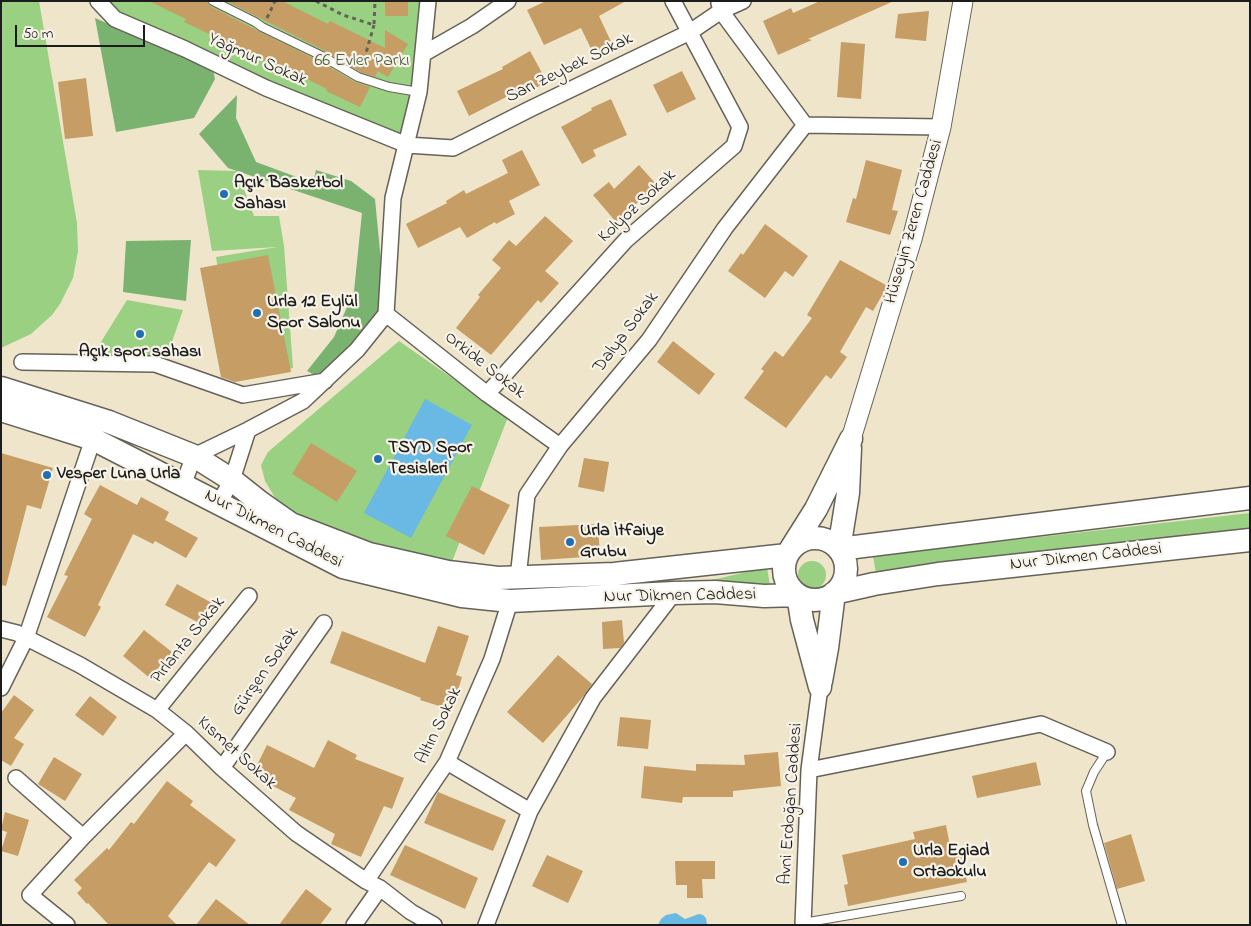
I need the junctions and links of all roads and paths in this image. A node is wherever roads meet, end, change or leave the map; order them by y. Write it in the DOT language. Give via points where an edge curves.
graph roads {
  1 [pos="98,1"];
  2 [pos="213,1"];
  3 [pos="316,1"];
  4 [pos="375,1"];
  5 [pos="428,1"];
  6 [pos="508,1"];
  7 [pos="673,1"];
  8 [pos="743,1"];
  9 [pos="963,1"];
  10 [pos="720,6"];
  11 [pos="374,24"];
  12 [pos="690,32"];
  13 [pos="423,54"];
  14 [pos="358,77"];
  15 [pos="419,92"];
  16 [pos="805,126"];
  17 [pos="941,127"];
  18 [pos="407,145"];
  19 [pos="386,314"];
  20 [pos="22,362"];
  21 [pos="326,381"];
  22 [pos="1,388"];
  23 [pos="487,394"];
  24 [pos="1,410"];
  25 [pos="248,430"];
  26 [pos="93,439"];
  27 [pos="851,439"];
  28 [pos="560,446"];
  29 [pos="194,456"];
  30 [pos="232,480"];
  31 [pos="183,485"];
  32 [pos="1250,498"];
  33 [pos="219,504"];
  34 [pos="1250,540"];
  35 [pos="839,549"];
  36 [pos="787,555"];
  37 [pos="518,578"];
  38 [pos="674,593"];
  39 [pos="834,593"];
  40 [pos="249,596"];
  41 [pos="798,596"];
  42 [pos="510,601"];
  43 [pos="324,623"];
  44 [pos="1,629"];
  45 [pos="26,638"];
  46 [pos="820,687"];
  47 [pos="1,688"];
  48 [pos="157,710"];
  49 [pos="186,733"];
  50 [pos="1107,752"];
  51 [pos="447,762"];
  52 [pos="222,768"];
  53 [pos="809,770"];
  54 [pos="16,778"];
  55 [pos="530,812"];
  56 [pos="83,837"];
  57 [pos="366,881"];
  58 [pos="380,888"];
  59 [pos="962,896"];
  60 [pos="803,924"];
  61 [pos="67,925"];
  62 [pos="354,925"];
  63 [pos="434,925"];
  64 [pos="486,925"];
  65 [pos="1122,925"];
  1 -- 18 [label="street, Yağmur Sokak" via="115,18 266,88"];
  2 -- 14 [label="lane"];
  3 -- 11 [label="path"];
  4 -- 11 [label="path"];
  5 -- 13 [label="street"];
  6 -- 13 [label="street"];
  7 -- 12 [label="street, Kolyoz Sokak"];
  8 -- 10 [label="street, Sarı Zeybek Sokak"];
  9 -- 17 [label="street, Hüseyin Zeren Caddesi"];
  10 -- 12 [label="street, Sarı Zeybek Sokak"];
  10 -- 16 [label="street"];
  11 -- 14 [label="path"];
  12 -- 18 [label="street, Sarı Zeybek Sokak" via="453,148"];
  12 -- 23 [label="street, Kolyoz Sokak" via="740,127 734,146 626,240"];
  13 -- 15 [label="street"];
  14 -- 15 [label="lane"];
  15 -- 18 [label="street"];
  16 -- 17 [label="street"];
  16 -- 28 [label="street, Dalya Sokak" via="725,228 649,340"];
  17 -- 27 [label="street, Hüseyin Zeren Caddesi" via="912,239"];
  18 -- 19 [label="street" via="393,198"];
  19 -- 21 [label="street"];
  19 -- 23 [label="street, Orkide Sokak"];
  20 -- 21 [label="street" via="155,364 243,395"];
  21 -- 25 [label="street" via="303,401"];
  22 -- 29 [label="main road, Nur Dikmen Caddesi" via="109,422"];
  23 -- 28 [label="street, Orkide Sokak"];
  24 -- 26 [label="main road, Nur Dikmen Caddesi"];
  25 -- 29 [label="street"];
  25 -- 30 [label="street"];
  26 -- 31 [label="main road, Nur Dikmen Caddesi"];
  26 -- 45 [label="street"];
  27 -- 35 [label="main road" via="848,494"];
  27 -- 36 [label="main road" via="816,509"];
  28 -- 37 [label="street, Dalya Sokak" via="528,495"];
  29 -- 30 [label="main road, Nur Dikmen Caddesi"];
  29 -- 31 [label="street"];
  30 -- 33 [label="street"];
  30 -- 37 [label="main road, Nur Dikmen Caddesi" via="291,524 369,554 448,572"];
  31 -- 33 [label="main road, Nur Dikmen Caddesi"];
  32 -- 35 [label="main road"];
  33 -- 42 [label="main road, Nur Dikmen Caddesi" via="343,567 462,596"];
  34 -- 39 [label="main road, Nur Dikmen Caddesi" via="938,574"];
  35 -- 36 [label="main road" via="826,540 811,538 796,544"];
  35 -- 39 [label="main road" via="846,574"];
  36 -- 37 [label="main road, Nur Dikmen Caddesi" via="614,574"];
  36 -- 41 [label="main road" via="785,577"];
  38 -- 41 [label="main road, Nur Dikmen Caddesi"];
  38 -- 42 [label="main road, Nur Dikmen Caddesi"];
  38 -- 55 [label="street" via="594,698"];
  39 -- 41 [label="main road" via="817,600"];
  39 -- 46 [label="main road"];
  40 -- 48 [label="street, Pırlanta Sokak"];
  41 -- 46 [label="main road"];
  42 -- 51 [label="street, Altın Sokak" via="492,659"];
  43 -- 52 [label="street, Gürşen Sokak"];
  44 -- 45 [label="street, Kısmet Sokak"];
  45 -- 47 [label="street"];
  45 -- 48 [label="street, Kısmet Sokak"];
  46 -- 53 [label="street, Avni Erdoğan Caddesi"];
  48 -- 49 [label="street, Kısmet Sokak"];
  49 -- 52 [label="street, Kısmet Sokak"];
  49 -- 56 [label="street"];
  50 -- 53 [label="street" via="1041,724"];
  50 -- 65 [label="lane" via="1086,791"];
  51 -- 55 [label="street"];
  51 -- 57 [label="street, Altın Sokak"];
  52 -- 57 [label="street, Kısmet Sokak" via="296,833"];
  53 -- 60 [label="street, Avni Erdoğan Caddesi"];
  54 -- 56 [label="street"];
  55 -- 64 [label="street"];
  56 -- 61 [label="street" via="30,895"];
  57 -- 58 [label="street, Kısmet Sokak"];
  58 -- 62 [label="street"];
  58 -- 63 [label="street, Kısmet Sokak"];
  59 -- 60 [label="lane"];
}
